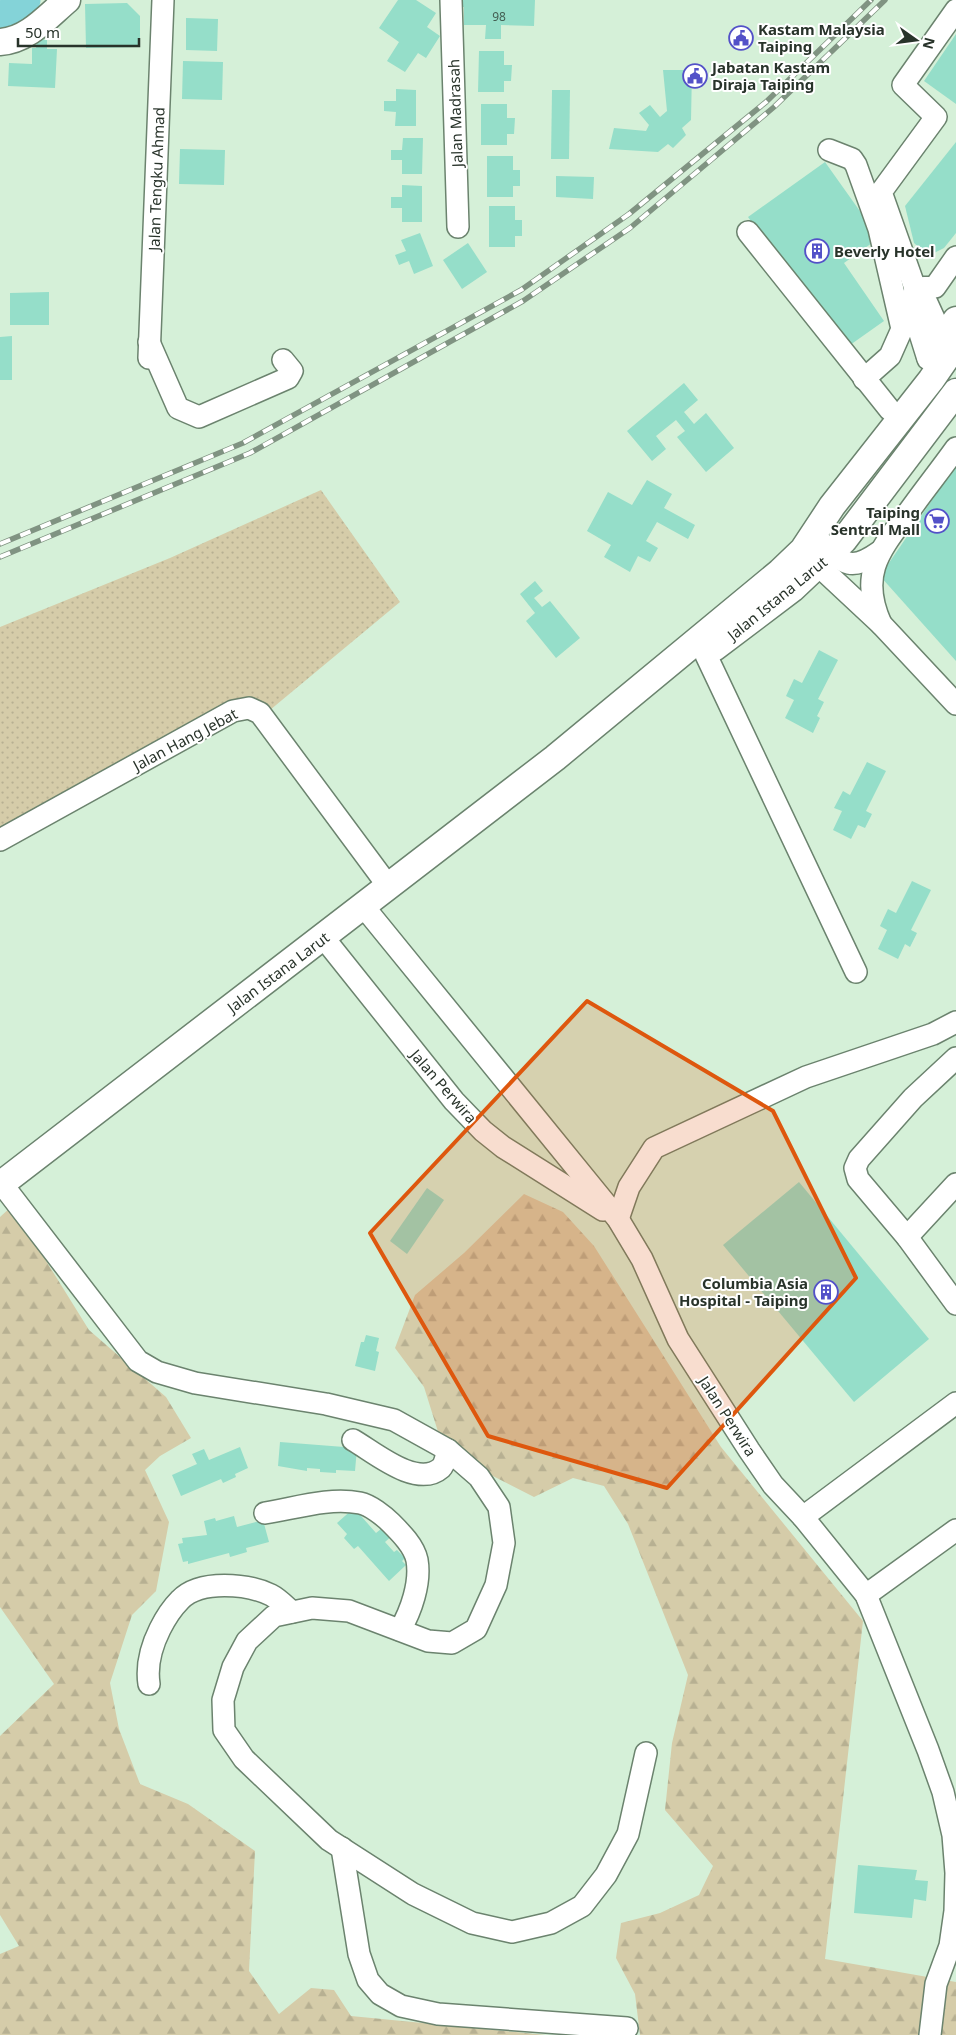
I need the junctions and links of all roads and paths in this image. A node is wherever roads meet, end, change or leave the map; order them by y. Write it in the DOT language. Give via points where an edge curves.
graph roads {
  1 [pos="67,0"];
  2 [pos="163,0"];
  3 [pos="451,0"];
  4 [pos="956,10"];
  5 [pos="1,42"];
  6 [pos="829,150"];
  7 [pos="458,227"];
  8 [pos="748,232"];
  9 [pos="956,257"];
  10 [pos="915,288"];
  11 [pos="943,348"];
  12 [pos="283,360"];
  13 [pos="864,378"];
  14 [pos="956,392"];
  15 [pos="890,410"];
  16 [pos="956,448"];
  17 [pos="832,506"];
  18 [pos="816,551"];
  19 [pos="879,552"];
  20 [pos="881,624"];
  21 [pos="706,655"];
  22 [pos="956,704"];
  23 [pos="556,758"];
  24 [pos="0,840"];
  25 [pos="389,887"];
  26 [pos="364,907"];
  27 [pos="324,937"];
  28 [pos="856,972"];
  29 [pos="956,1022"];
  30 [pos="956,1058"];
  31 [pos="956,1184"];
  32 [pos="1,1185"];
  33 [pos="618,1219"];
  34 [pos="907,1237"];
  35 [pos="956,1304"];
  36 [pos="956,1403"];
  37 [pos="353,1440"];
  38 [pos="448,1450"];
  39 [pos="265,1513"];
  40 [pos="803,1517"];
  41 [pos="956,1530"];
  42 [pos="866,1594"];
  43 [pos="292,1612"];
  44 [pos="400,1630"];
  45 [pos="149,1684"];
  46 [pos="646,1753"];
  47 [pos="342,1848"];
  48 [pos="627,2028"];
  49 [pos="930,2035"];
  1 -- 5 [label="main road" via="26,34"];
  2 -- 12 [label="street, Jalan Tengku Ahmad" via="149,350 178,408 199,417 288,378 292,371"];
  3 -- 7 [label="street, Jalan Madrasah"];
  4 -- 10 [label="street" via="903,85 936,117 881,192"];
  6 -- 13 [label="street" via="852,159 856,165 879,229 902,330 890,356"];
  8 -- 13 [label="street"];
  9 -- 10 [label="street" via="935,286"];
  10 -- 11 [label="street" via="912,308"];
  11 -- 15 [label="main road, Jalan Istana Larut"];
  11 -- 17 [label="main road, Jalan Istana Larut"];
  13 -- 15 [label="street"];
  14 -- 18 [label="main road, Jalan Istana Larut" via="844,540"];
  15 -- 17 [label="main road, Jalan Istana Larut" via="846,472"];
  16 -- 19 [label="street"];
  17 -- 18 [label="main road, Jalan Istana Larut"];
  18 -- 19 [label="street" via="847,564 859,564"];
  18 -- 20 [label="street"];
  18 -- 21 [label="main road, Jalan Istana Larut" via="792,589"];
  18 -- 23 [label="main road, Jalan Istana Larut" via="780,572"];
  19 -- 20 [label="street" via="872,582 875,610"];
  20 -- 22 [label="street"];
  21 -- 23 [label="main road, Jalan Istana Larut"];
  21 -- 28 [label="street"];
  23 -- 25 [label="main road, Jalan Istana Larut"];
  24 -- 25 [label="street, Jalan Hang Jebat" via="233,711 249,708 260,713"];
  25 -- 26 [label="main road, Jalan Istana Larut"];
  26 -- 27 [label="main road, Jalan Istana Larut"];
  26 -- 33 [label="street, Jalan Perwira"];
  27 -- 32 [label="main road, Jalan Istana Larut"];
  27 -- 33 [label="street, Jalan Perwira" via="454,1101 483,1131"];
  29 -- 33 [label="street" via="933,1034 806,1077 654,1148 629,1187"];
  30 -- 34 [label="street" via="913,1098 859,1159 855,1168 858,1179"];
  31 -- 34 [label="street"];
  32 -- 38 [label="street" via="138,1361 157,1372 195,1383 326,1404 394,1420"];
  33 -- 40 [label="street, Jalan Perwira" via="642,1259 678,1339 773,1485"];
  34 -- 35 [label="street"];
  36 -- 40 [label="street"];
  37 -- 38 [label="street" via="386,1461 416,1474 431,1474 442,1467"];
  38 -- 44 [label="street" via="479,1478 499,1507 504,1543 496,1585 476,1629 452,1643 428,1641"];
  39 -- 44 [label="street" via="334,1500 362,1503 384,1516 405,1537 417,1560 416,1588 409,1614"];
  40 -- 42 [label="street, Jalan Perwira"];
  41 -- 42 [label="street"];
  42 -- 49 [label="street, Jalan Perwira" via="943,1792 953,1835 955,1911 950,1946 935,1991"];
  43 -- 44 [label="street" via="312,1608 349,1610"];
  43 -- 45 [label="street" via="273,1596 256,1589 227,1585 206,1587 181,1598 164,1621 152,1646"];
  43 -- 47 [label="street" via="274,1616 247,1641 233,1666 223,1700 224,1730 244,1759 329,1840"];
  46 -- 47 [label="street" via="628,1834 606,1875 582,1906 551,1923 512,1932 472,1923 413,1894"];
  47 -- 48 [label="street" via="359,1954 368,1980 380,1994 401,2006 438,2014"];
}
